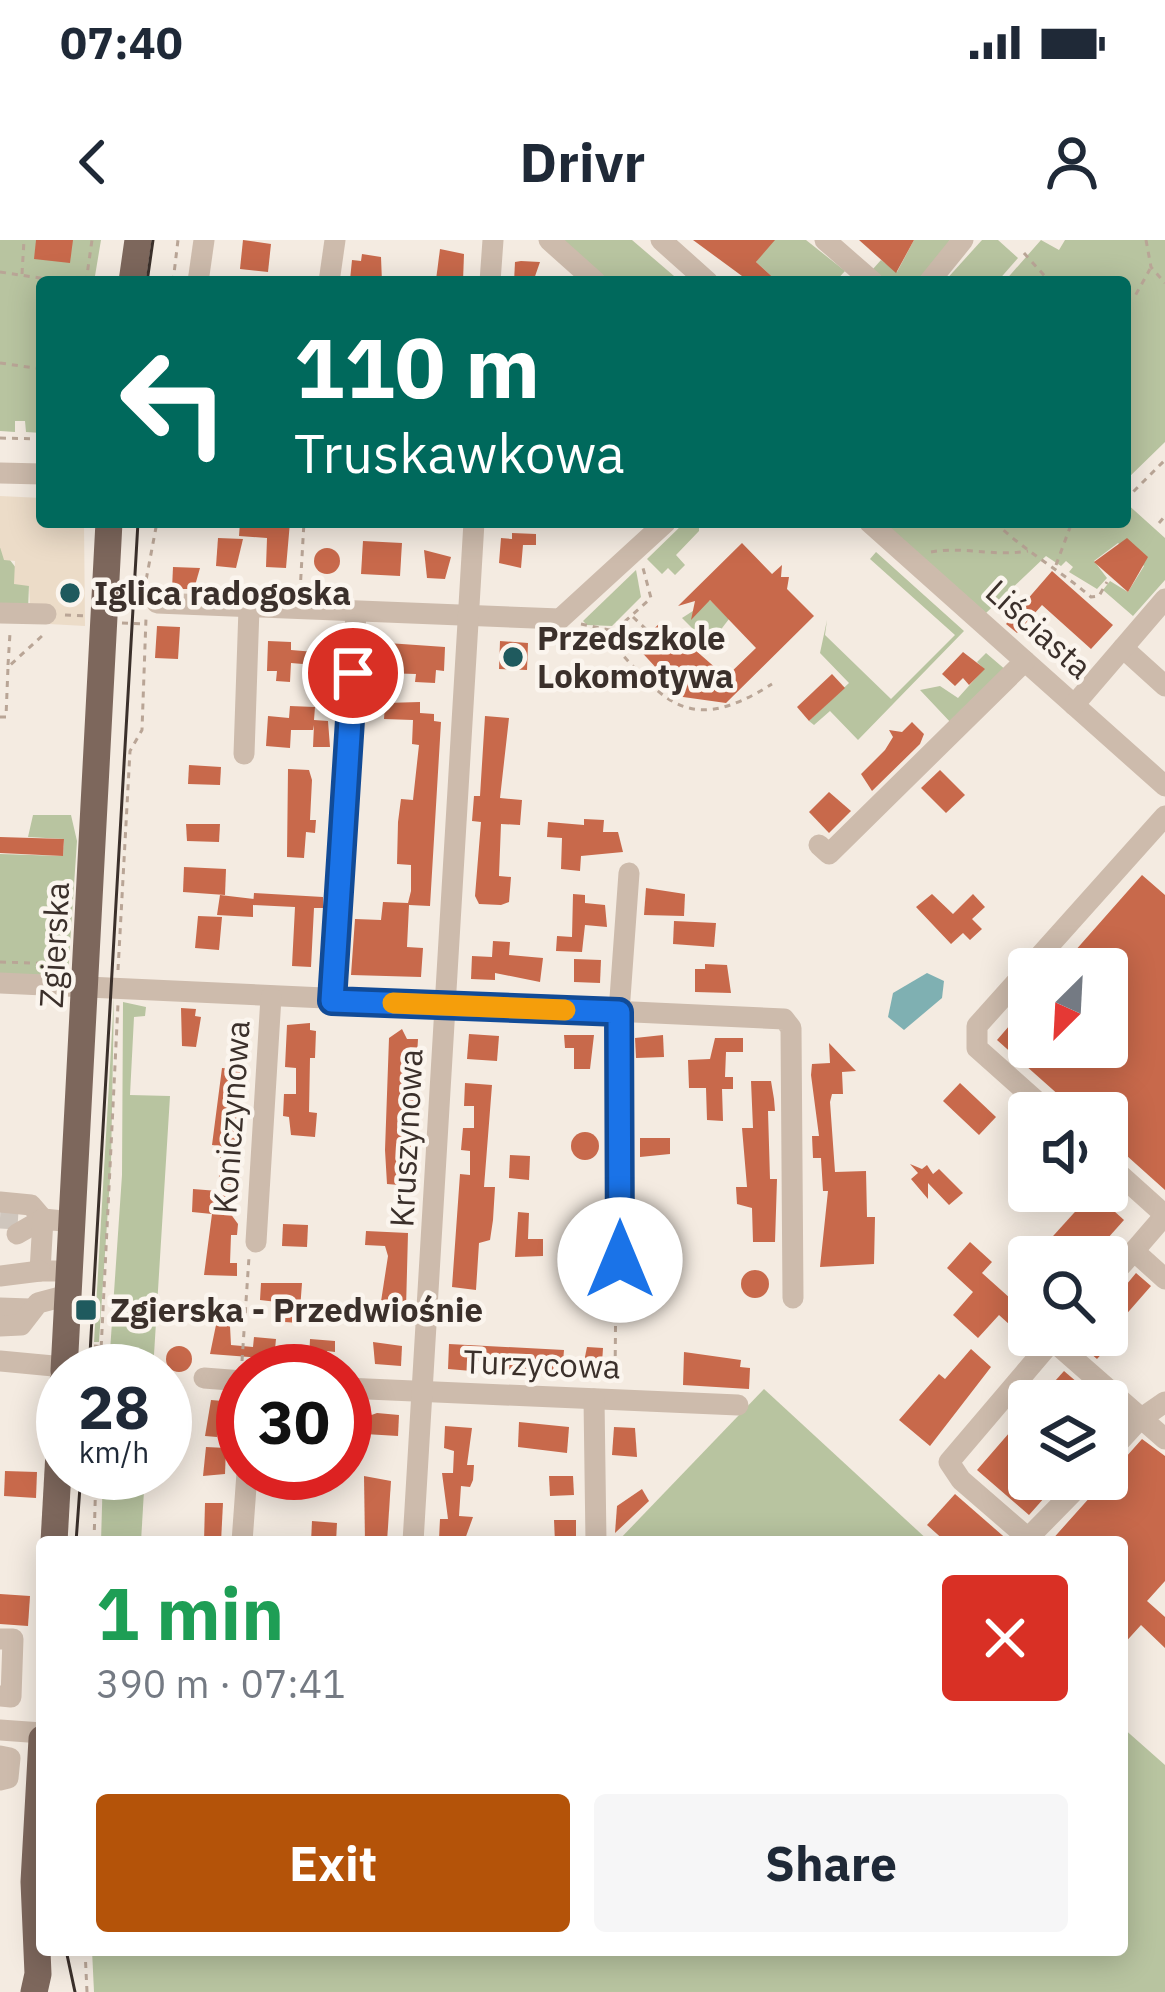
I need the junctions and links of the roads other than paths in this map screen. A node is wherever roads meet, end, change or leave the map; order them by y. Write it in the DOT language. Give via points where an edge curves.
graph roads {
  1 [pos="138,240"];
  2 [pos="204,240"];
  3 [pos="335,240"];
  4 [pos="493,240"];
  5 [pos="549,240"];
  6 [pos="661,240"];
  7 [pos="825,240"];
  8 [pos="963,240"];
  9 [pos="133,276"];
  10 [pos="199,276"];
  11 [pos="330,276"];
  12 [pos="490,276"];
  13 [pos="589,276"];
  14 [pos="701,276"];
  15 [pos="866,276"];
  16 [pos="933,276"];
  17 [pos="0,473"];
  18 [pos="36,474"];
  19 [pos="109,528"];
  20 [pos="474,528"];
  21 [pos="660,528"];
  22 [pos="876,528"];
  23 [pos="1165,598"];
  24 [pos="249,608"];
  25 [pos="148,609"];
  26 [pos="356,614"];
  27 [pos="468,618"];
  28 [pos="5,621"];
  29 [pos="45,626"];
  30 [pos="1123,648"];
  31 [pos="1025,661"];
  32 [pos="1165,686"];
  33 [pos="1074,705"];
  34 [pos="244,754"];
  35 [pos="1161,774"];
  36 [pos="1165,815"];
  37 [pos="818,844"];
  38 [pos="629,874"];
  39 [pos="80,975"];
  40 [pos="0,983"];
  41 [pos="272,997"];
  42 [pos="332,1001"];
  43 [pos="447,1005"];
  44 [pos="619,1012"];
  45 [pos="1027,1092"];
  46 [pos="1128,1182"];
  47 [pos="0,1202"];
  48 [pos="43,1220"];
  49 [pos="73,1222"];
  50 [pos="17,1226"];
  51 [pos="256,1242"];
  52 [pos="1134,1251"];
  53 [pos="1128,1258"];
  54 [pos="620,1260"];
  55 [pos="40,1271"];
  56 [pos="0,1276"];
  57 [pos="1165,1279"];
  58 [pos="69,1283"];
  59 [pos="794,1298"];
  60 [pos="0,1308"];
  61 [pos="30,1309"];
  62 [pos="0,1326"];
  63 [pos="66,1344"];
  64 [pos="1039,1356"];
  65 [pos="1073,1356"];
  66 [pos="0,1361"];
  67 [pos="36,1368"];
  68 [pos="204,1378"];
  69 [pos="216,1379"];
  70 [pos="1019,1380"];
  71 [pos="372,1390"];
  72 [pos="423,1393"];
  73 [pos="1008,1393"];
  74 [pos="604,1399"];
  75 [pos="1165,1402"];
  76 [pos="738,1405"];
  77 [pos="1139,1420"];
  78 [pos="1128,1432"];
  79 [pos="1165,1439"];
  80 [pos="56,1500"];
  81 [pos="245,1500"];
  82 [pos="1065,1500"];
  83 [pos="54,1536"];
  84 [pos="242,1536"];
  85 [pos="413,1536"];
  86 [pos="596,1536"];
  87 [pos="1026,1536"];
  88 [pos="1030,1536"];
  89 [pos="0,1639"];
  90 [pos="0,1696"];
  91 [pos="0,1730"];
  92 [pos="36,1735"];
  93 [pos="0,1756"];
  94 [pos="0,1780"];
  95 [pos="36,1844"];
  96 [pos="36,1936"];
  97 [pos="38,1956"];
  98 [pos="40,1986"];
  1 -- 9 [label="main road"];
  2 -- 10 [label="street"];
  3 -- 11 [label="street"];
  4 -- 12 [label="street"];
  5 -- 13 [label="street"];
  6 -- 14 [label="street"];
  7 -- 15 [label="street"];
  8 -- 16 [label="street"];
  17 -- 18 [label="street"];
  19 -- 39 [label="main road, Zgierska"];
  20 -- 27 [label="street, Kruszynowa"];
  21 -- 27 [label="street" via="571,614"];
  22 -- 31 [label="street, Liściasta"];
  23 -- 30 [label="street"];
  24 -- 25 [label="street"];
  24 -- 26 [label="street"];
  24 -- 34 [label="street"];
  26 -- 27 [label="street"];
  26 -- 42 [label="street"];
  27 -- 43 [label="street, Kruszynowa"];
  28 -- 29 [label="street"];
  30 -- 32 [label="street"];
  30 -- 33 [label="street"];
  31 -- 33 [label="street, Liściasta"];
  31 -- 37 [label="street" via="829,854"];
  33 -- 35 [label="street, Liściasta"];
  36 -- 45 [label="street" via="976,1027 977,1048"];
  38 -- 44 [label="street"];
  39 -- 40 [label="street"];
  39 -- 41 [label="street"];
  39 -- 49 [label="main road, Zgierska"];
  41 -- 42 [label="street"];
  41 -- 51 [label="street, Koniczynowa"];
  42 -- 43 [label="street"];
  43 -- 44 [label="street"];
  43 -- 72 [label="street, Kruszynowa"];
  44 -- 54 [label="street"];
  44 -- 59 [label="street" via="788,1023"];
  46 -- 52 [label="street" via="1165,1215"];
  47 -- 48 [label="street" via="31,1205"];
  48 -- 49 [label="street"];
  48 -- 50 [label="street"];
  48 -- 55 [label="street"];
  49 -- 58 [label="main road, Zgierska"];
  52 -- 53 [label="street"];
  52 -- 57 [label="street"];
  55 -- 56 [label="street"];
  55 -- 58 [label="street"];
  58 -- 61 [label="street"];
  58 -- 63 [label="main road, Zgierska"];
  60 -- 61 [label="street"];
  61 -- 62 [label="street" via="21,1325"];
  64 -- 70 [label="street"];
  65 -- 77 [label="street"];
  66 -- 67 [label="street"];
  68 -- 69 [label="street"];
  71 -- 72 [label="street, Turzycowa"];
  72 -- 74 [label="street, Turzycowa"];
  72 -- 85 [label="street, Kruszynowa"];
  73 -- 87 [label="street" via="950,1462"];
  74 -- 76 [label="street, Turzycowa"];
  74 -- 86 [label="street"];
  75 -- 77 [label="street"];
  77 -- 78 [label="street"];
  77 -- 79 [label="street"];
  80 -- 83 [label="main road, Zgierska"];
  81 -- 84 [label="street"];
  82 -- 88 [label="street"];
  89 -- 90 [label="street" via="14,1639 11,1697"];
  91 -- 92 [label="street"];
  93 -- 94 [label="street" via="10,1758 8,1778"];
  95 -- 96 [label="main road"];
  97 -- 98 [label="main road"];
}
